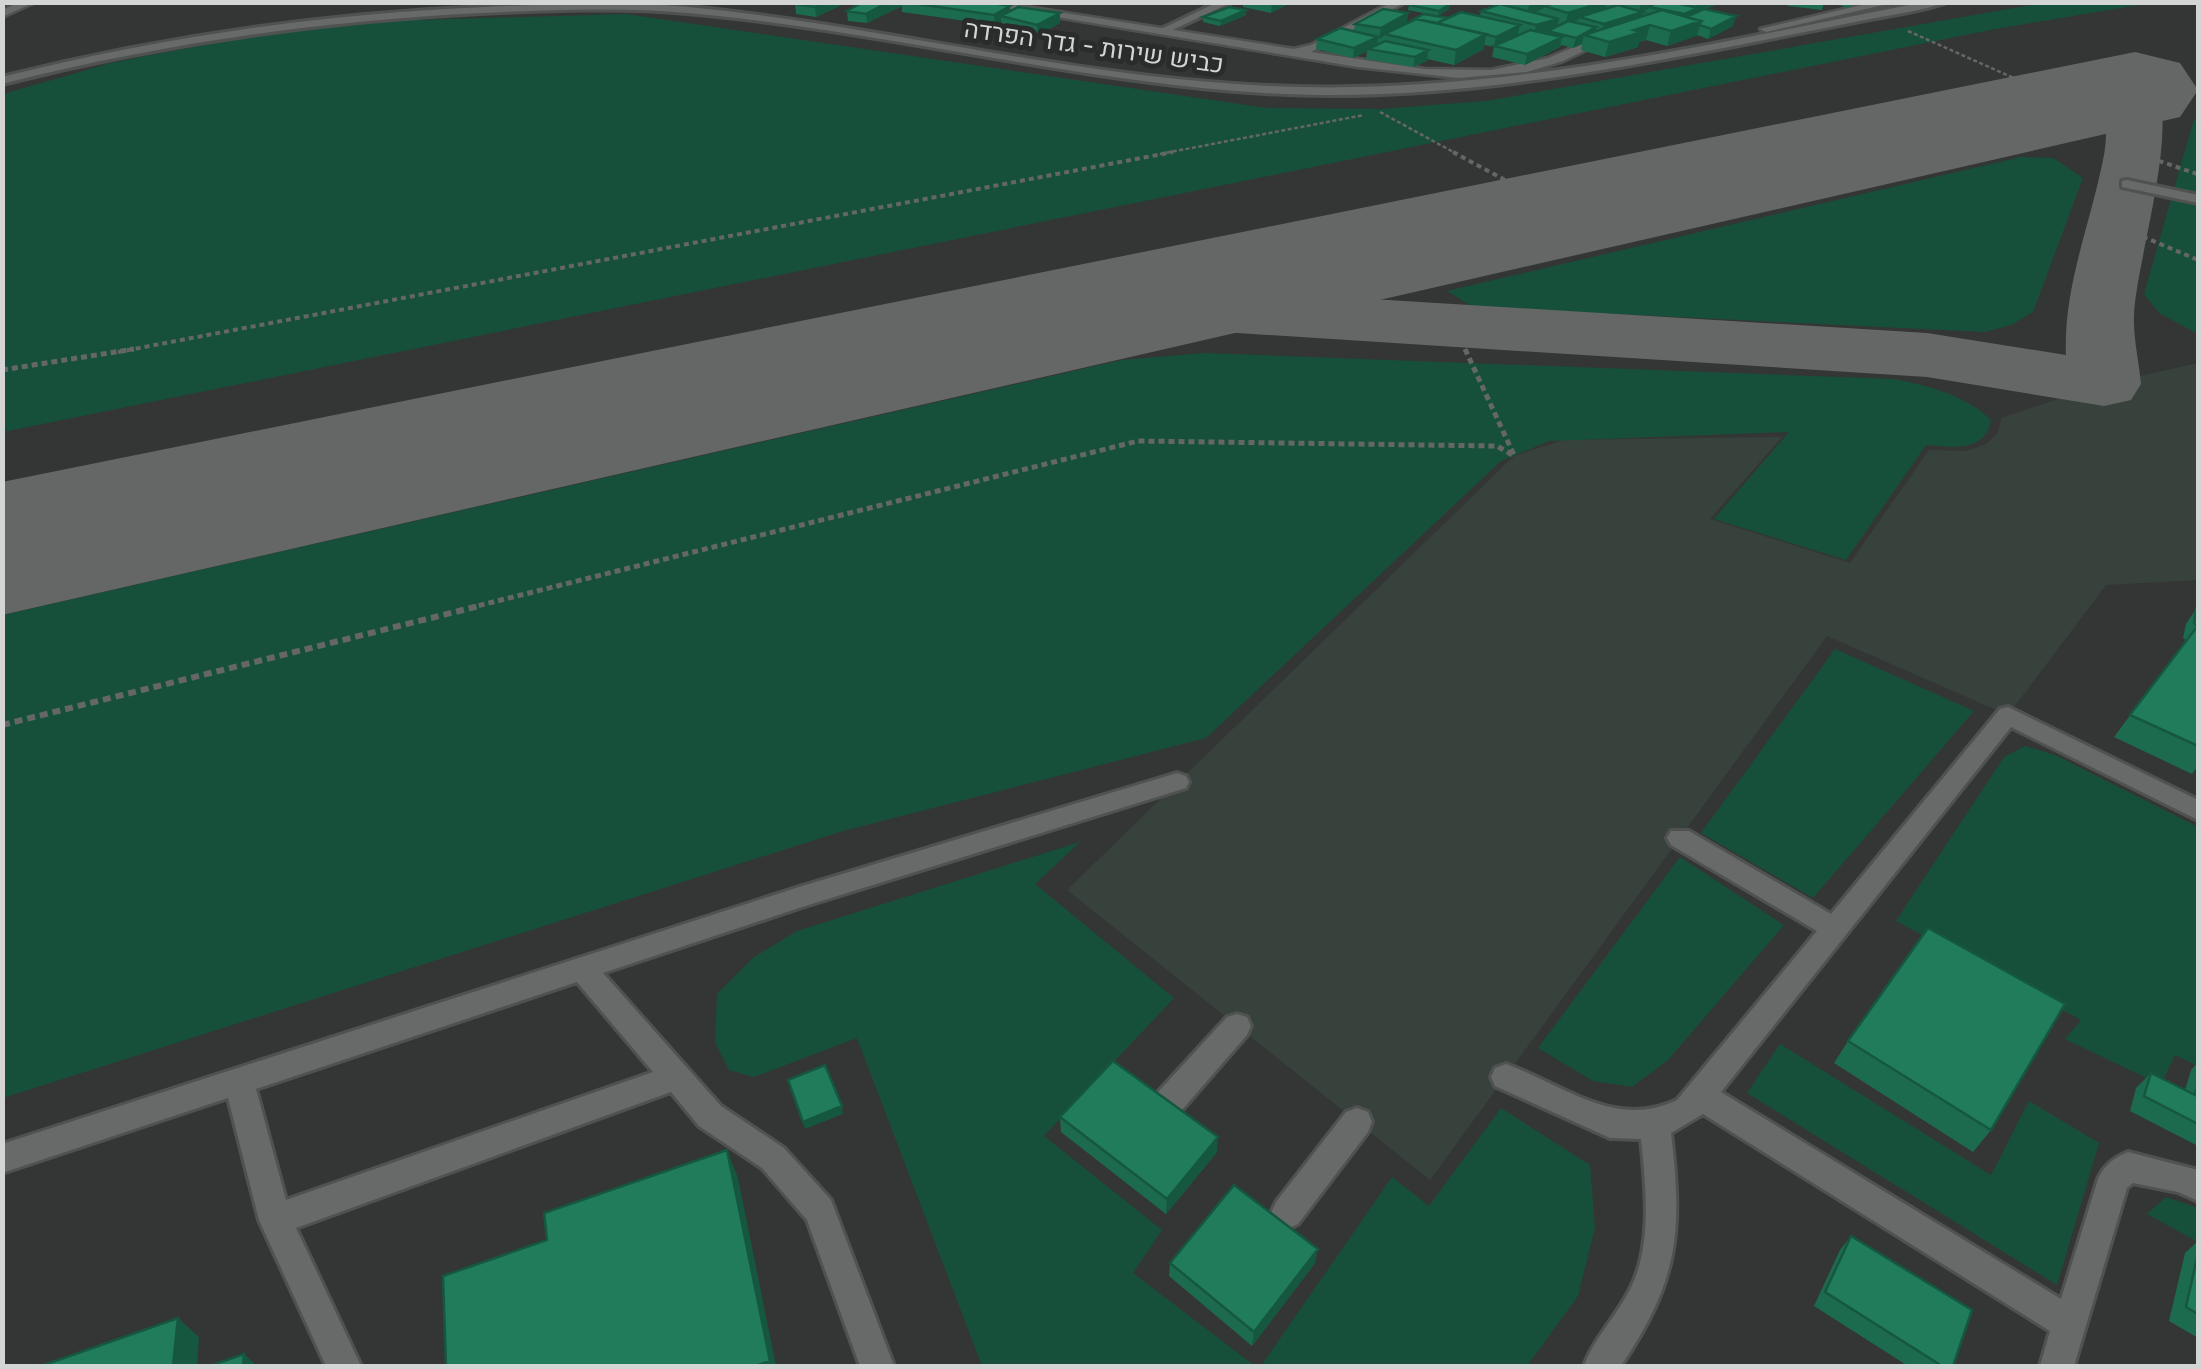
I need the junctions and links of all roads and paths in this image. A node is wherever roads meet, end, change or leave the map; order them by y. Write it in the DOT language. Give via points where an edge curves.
graph roads {
  1 [pos="30,2"];
  2 [pos="972,2"];
  3 [pos="1227,2"];
  4 [pos="1401,2"];
  5 [pos="1891,2"];
  6 [pos="1942,2"];
  7 [pos="2,14"];
  8 [pos="1868,18"];
  9 [pos="1766,29"];
  10 [pos="1160,32"];
  11 [pos="1622,32"];
  12 [pos="1294,52"];
  13 [pos="2016,79"];
  14 [pos="2,81"];
  15 [pos="2134,152"];
  16 [pos="2198,174"];
  17 [pos="2127,184"];
  18 [pos="2198,199"];
  19 [pos="1568,214"];
  20 [pos="2118,226"];
  21 [pos="2198,260"];
  22 [pos="1454,325"];
  23 [pos="2,370"];
  24 [pos="2,725"];
  25 [pos="1178,782"];
  26 [pos="2198,811"];
  27 [pos="1680,838"];
  28 [pos="1835,929"];
  29 [pos="582,968"];
  30 [pos="1237,1026"];
  31 [pos="1506,1076"];
  32 [pos="677,1078"];
  33 [pos="239,1081"];
  34 [pos="1700,1096"];
  35 [pos="1170,1100"];
  36 [pos="1358,1122"];
  37 [pos="1655,1126"];
  38 [pos="2,1159"];
  39 [pos="2198,1186"];
  40 [pos="1287,1213"];
  41 [pos="276,1220"];
  42 [pos="2070,1324"];
  43 [pos="344,1366"];
  44 [pos="878,1366"];
  45 [pos="1601,1366"];
  46 [pos="2056,1366"];
  1 -- 7 [label="street"];
  2 -- 10 [label="street"];
  3 -- 10 [label="lane"];
  4 -- 12 [label="street" via="1315,48"];
  5 -- 9 [label="street"];
  6 -- 8 [label="lane, כביש שירות - גדר הפרדה"];
  8 -- 13 [label="path"];
  8 -- 14 [label="lane, כביש שירות - גדר הפרדה" via="1477,86 1319,91 1173,82 680,10 508,5 248,29"];
  10 -- 12 [label="street"];
  11 -- 12 [label="street" via="1550,62 1496,72 1383,68"];
  15 -- 16 [label="path"];
  17 -- 18 [label="lane"];
  19 -- 23 [label="path" via="1380,112"];
  20 -- 21 [label="path"];
  22 -- 24 [label="path" via="1514,456 1497,446 1138,441"];
  25 -- 29 [label="lane"];
  26 -- 28 [label="lane" via="2008,715"];
  27 -- 28 [label="lane"];
  28 -- 34 [label="lane"];
  29 -- 32 [label="lane"];
  29 -- 33 [label="lane"];
  30 -- 35 [label="lane"];
  31 -- 37 [label="lane" via="1610,1124"];
  32 -- 41 [label="lane"];
  32 -- 44 [label="lane" via="710,1116 773,1158 820,1212"];
  33 -- 38 [label="lane"];
  33 -- 41 [label="lane"];
  34 -- 37 [label="lane"];
  34 -- 42 [label="lane"];
  36 -- 40 [label="lane"];
  37 -- 45 [label="lane" via="1664,1208 1658,1250 1648,1289"];
  39 -- 42 [label="lane" via="2128,1167 2114,1180"];
  41 -- 43 [label="lane"];
  42 -- 46 [label="lane"];
}
